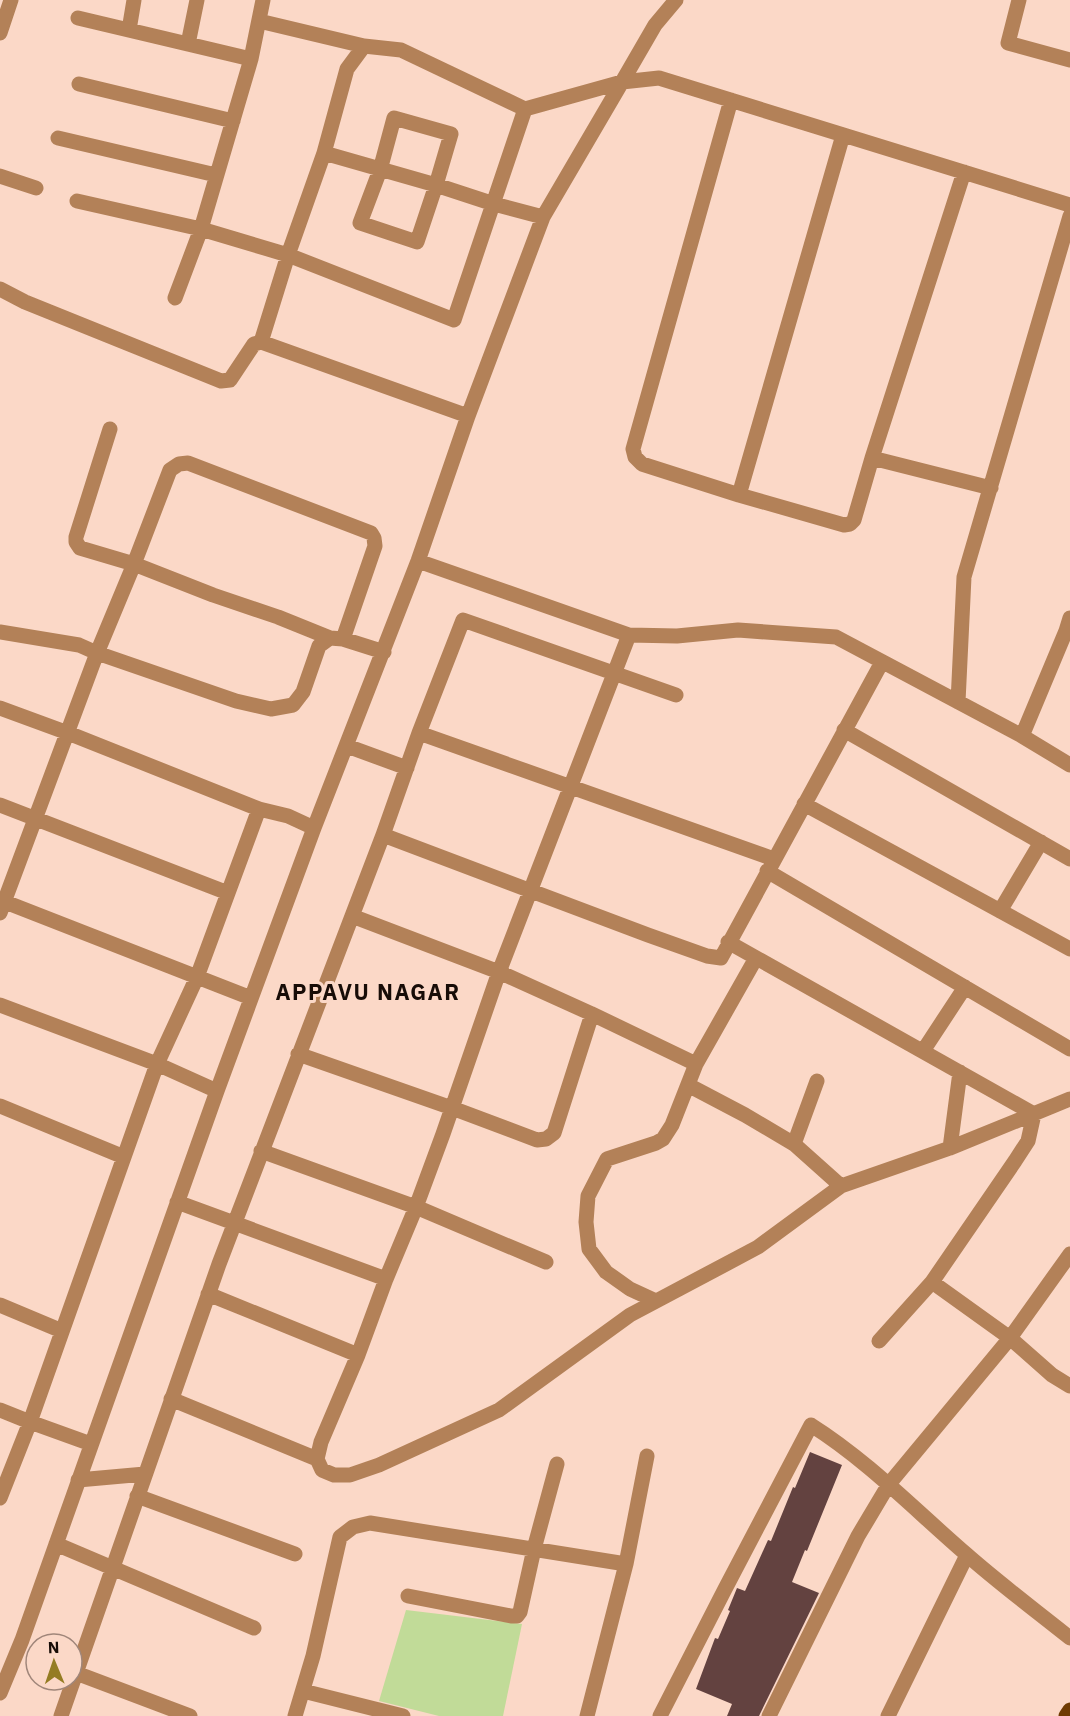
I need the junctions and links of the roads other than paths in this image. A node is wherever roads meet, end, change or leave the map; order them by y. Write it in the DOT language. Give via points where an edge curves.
graph roads {
  1 [pos="11,0"];
  2 [pos="134,0"];
  3 [pos="196,0"];
  4 [pos="263,0"];
  5 [pos="676,0"];
  6 [pos="1019,0"];
  7 [pos="78,18"];
  8 [pos="259,21"];
  9 [pos="129,30"];
  10 [pos="0,33"];
  11 [pos="188,44"];
  12 [pos="364,46"];
  13 [pos="251,59"];
  14 [pos="1070,60"];
  15 [pos="622,82"];
  16 [pos="79,84"];
  17 [pos="731,100"];
  18 [pos="525,109"];
  19 [pos="233,121"];
  20 [pos="843,135"];
  21 [pos="58,138"];
  22 [pos="324,153"];
  23 [pos="380,170"];
  24 [pos="964,172"];
  25 [pos="216,175"];
  26 [pos="0,176"];
  27 [pos="436,185"];
  28 [pos="36,188"];
  29 [pos="77,201"];
  30 [pos="494,204"];
  31 [pos="1070,205"];
  32 [pos="1070,216"];
  33 [pos="543,217"];
  34 [pos="201,229"];
  35 [pos="288,255"];
  36 [pos="0,289"];
  37 [pos="176,298"];
  38 [pos="261,342"];
  39 [pos="468,417"];
  40 [pos="110,429"];
  41 [pos="872,458"];
  42 [pos="991,488"];
  43 [pos="739,495"];
  44 [pos="418,561"];
  45 [pos="134,564"];
  46 [pos="1070,618"];
  47 [pos="0,632"];
  48 [pos="629,635"];
  49 [pos="336,638"];
  50 [pos="384,652"];
  51 [pos="97,653"];
  52 [pos="882,662"];
  53 [pos="613,674"];
  54 [pos="676,695"];
  55 [pos="958,702"];
  56 [pos="0,708"];
  57 [pos="844,730"];
  58 [pos="68,733"];
  59 [pos="419,733"];
  60 [pos="1022,736"];
  61 [pos="347,746"];
  62 [pos="1070,765"];
  63 [pos="406,768"];
  64 [pos="571,787"];
  65 [pos="804,804"];
  66 [pos="0,806"];
  67 [pos="259,809"];
  68 [pos="34,819"];
  69 [pos="314,828"];
  70 [pos="383,835"];
  71 [pos="1041,842"];
  72 [pos="1070,859"];
  73 [pos="771,865"];
  74 [pos="531,892"];
  75 [pos="228,893"];
  76 [pos="1,905"];
  77 [pos="1000,911"];
  78 [pos="352,916"];
  79 [pos="728,942"];
  80 [pos="1070,949"];
  81 [pos="756,958"];
  82 [pos="499,972"];
  83 [pos="197,977"];
  84 [pos="965,987"];
  85 [pos="251,998"];
  86 [pos="0,1005"];
  87 [pos="592,1014"];
  88 [pos="1070,1049"];
  89 [pos="923,1052"];
  90 [pos="298,1054"];
  91 [pos="157,1064"];
  92 [pos="696,1064"];
  93 [pos="960,1072"];
  94 [pos="816,1081"];
  95 [pos="688,1085"];
  96 [pos="218,1090"];
  97 [pos="1070,1099"];
  98 [pos="0,1106"];
  99 [pos="452,1108"];
  100 [pos="1034,1114"];
  101 [pos="794,1144"];
  102 [pos="950,1148"];
  103 [pos="261,1151"];
  104 [pos="124,1157"];
  105 [pos="841,1186"];
  106 [pos="177,1202"];
  107 [pos="416,1208"];
  108 [pos="234,1223"];
  109 [pos="1070,1254"];
  110 [pos="546,1262"];
  111 [pos="386,1280"];
  112 [pos="932,1282"];
  113 [pos="208,1294"];
  114 [pos="656,1301"];
  115 [pos="0,1305"];
  116 [pos="62,1331"];
  117 [pos="1010,1338"];
  118 [pos="879,1341"];
  119 [pos="358,1355"];
  120 [pos="1070,1386"];
  121 [pos="171,1399"];
  122 [pos="0,1410"];
  123 [pos="30,1422"];
  124 [pos="91,1444"];
  125 [pos="647,1456"];
  126 [pos="317,1459"];
  127 [pos="557,1464"];
  128 [pos="145,1474"];
  129 [pos="78,1480"];
  130 [pos="889,1484"];
  131 [pos="137,1497"];
  132 [pos="0,1498"];
  133 [pos="56,1544"];
  134 [pos="534,1549"];
  135 [pos="295,1554"];
  136 [pos="966,1555"];
  137 [pos="626,1564"];
  138 [pos="113,1567"];
  139 [pos="408,1596"];
  140 [pos="254,1628"];
  141 [pos="1070,1638"];
  142 [pos="84,1650"];
  143 [pos="84,1676"];
  144 [pos="303,1691"];
  145 [pos="69,1692"];
  146 [pos="0,1693"];
  147 [pos="1070,1710"];
  148 [pos="61,1716"];
  149 [pos="190,1716"];
  150 [pos="295,1716"];
  151 [pos="404,1716"];
  152 [pos="587,1716"];
  153 [pos="660,1716"];
  154 [pos="769,1716"];
  155 [pos="888,1716"];
  156 [pos="1066,1716"];
  1 -- 10 [label="street"];
  2 -- 9 [label="street"];
  3 -- 11 [label="street"];
  4 -- 8 [label="street"];
  5 -- 15 [label="street" via="655,25"];
  6 -- 14 [label="street" via="1008,43"];
  7 -- 9 [label="street"];
  8 -- 12 [label="street"];
  8 -- 13 [label="street"];
  9 -- 11 [label="street"];
  11 -- 13 [label="street"];
  12 -- 18 [label="street" via="401,50"];
  12 -- 22 [label="street" via="346,69"];
  13 -- 19 [label="street"];
  15 -- 17 [label="street" via="659,78"];
  15 -- 18 [label="street"];
  15 -- 33 [label="street"];
  16 -- 19 [label="street"];
  17 -- 20 [label="street"];
  17 -- 43 [label="street" via="633,449 642,464"];
  18 -- 30 [label="street"];
  19 -- 25 [label="street"];
  20 -- 24 [label="street"];
  20 -- 43 [label="street"];
  21 -- 25 [label="street"];
  22 -- 23 [label="street"];
  22 -- 35 [label="street"];
  23 -- 27 [label="street"];
  23 -- 27 [label="street" via="394,118 451,134"];
  23 -- 27 [label="street" via="360,223 417,242"];
  24 -- 31 [label="street"];
  24 -- 41 [label="street"];
  25 -- 34 [label="street"];
  26 -- 28 [label="street"];
  27 -- 30 [label="street"];
  29 -- 34 [label="street"];
  30 -- 33 [label="street"];
  30 -- 35 [label="street" via="454,320"];
  32 -- 42 [label="street"];
  33 -- 39 [label="street"];
  34 -- 35 [label="street"];
  34 -- 37 [label="street"];
  35 -- 38 [label="street"];
  36 -- 38 [label="street" via="221,381 230,380 254,344"];
  38 -- 39 [label="street"];
  39 -- 44 [label="street"];
  40 -- 45 [label="street" via="76,542 80,548"];
  41 -- 42 [label="street"];
  41 -- 43 [label="street" via="850,524"];
  42 -- 55 [label="street" via="964,577"];
  44 -- 48 [label="street"];
  44 -- 50 [label="street"];
  45 -- 49 [label="street"];
  45 -- 49 [label="street" via="170,470 188,463 371,533 375,546"];
  45 -- 51 [label="street"];
  46 -- 60 [label="street"];
  47 -- 51 [label="street" via="79,645"];
  48 -- 52 [label="street" via="677,636 738,630 836,638"];
  48 -- 53 [label="street"];
  49 -- 50 [label="street"];
  49 -- 51 [label="street" via="319,646 303,692 293,705 270,709"];
  50 -- 61 [label="street"];
  51 -- 58 [label="street"];
  52 -- 55 [label="street"];
  52 -- 57 [label="street"];
  53 -- 54 [label="street"];
  53 -- 59 [label="street" via="463,620"];
  53 -- 64 [label="street"];
  55 -- 60 [label="street"];
  56 -- 58 [label="street"];
  57 -- 65 [label="street"];
  57 -- 71 [label="street"];
  58 -- 67 [label="street"];
  58 -- 68 [label="street"];
  59 -- 63 [label="street"];
  59 -- 64 [label="street"];
  60 -- 62 [label="street"];
  61 -- 63 [label="street"];
  61 -- 69 [label="street"];
  63 -- 70 [label="street"];
  64 -- 73 [label="street"];
  64 -- 74 [label="street"];
  65 -- 73 [label="street"];
  65 -- 77 [label="street"];
  66 -- 68 [label="street"];
  67 -- 69 [label="street"];
  67 -- 75 [label="street"];
  68 -- 75 [label="street"];
  68 -- 76 [label="street"];
  69 -- 85 [label="street"];
  70 -- 74 [label="street"];
  70 -- 78 [label="street"];
  71 -- 72 [label="street"];
  71 -- 77 [label="street"];
  73 -- 79 [label="street"];
  73 -- 84 [label="street"];
  74 -- 79 [label="street" via="707,956 721,958"];
  74 -- 82 [label="street"];
  75 -- 83 [label="street"];
  76 -- 83 [label="street"];
  77 -- 80 [label="street"];
  78 -- 82 [label="street"];
  78 -- 90 [label="street"];
  79 -- 81 [label="street"];
  81 -- 89 [label="street"];
  81 -- 92 [label="street"];
  82 -- 87 [label="street"];
  82 -- 99 [label="street"];
  83 -- 85 [label="street"];
  83 -- 91 [label="street"];
  84 -- 88 [label="street"];
  84 -- 89 [label="street"];
  85 -- 96 [label="street"];
  86 -- 91 [label="street"];
  87 -- 92 [label="street"];
  87 -- 99 [label="street" via="554,1133 546,1139 537,1140"];
  89 -- 93 [label="street"];
  90 -- 99 [label="street"];
  90 -- 103 [label="street"];
  91 -- 96 [label="street"];
  91 -- 104 [label="street"];
  92 -- 95 [label="street"];
  93 -- 100 [label="street"];
  93 -- 102 [label="street"];
  94 -- 101 [label="street"];
  95 -- 101 [label="street"];
  95 -- 114 [label="street" via="663,1139 607,1159 588,1196 589,1250 606,1272"];
  96 -- 106 [label="street"];
  97 -- 100 [label="street"];
  98 -- 104 [label="street"];
  99 -- 107 [label="street"];
  100 -- 102 [label="street"];
  100 -- 112 [label="street" via="1028,1141"];
  101 -- 105 [label="street"];
  102 -- 105 [label="street"];
  103 -- 107 [label="street"];
  103 -- 108 [label="street"];
  104 -- 116 [label="street"];
  105 -- 114 [label="street" via="759,1247"];
  106 -- 108 [label="street"];
  106 -- 124 [label="street"];
  107 -- 110 [label="street"];
  107 -- 111 [label="street"];
  108 -- 111 [label="street"];
  108 -- 113 [label="street"];
  109 -- 117 [label="street"];
  111 -- 119 [label="street"];
  112 -- 117 [label="street"];
  112 -- 118 [label="street"];
  113 -- 119 [label="street"];
  113 -- 121 [label="street"];
  114 -- 126 [label="street" via="630,1315 499,1410 379,1466 350,1475 334,1475 322,1470"];
  115 -- 116 [label="street"];
  116 -- 123 [label="street"];
  117 -- 120 [label="street"];
  117 -- 130 [label="street"];
  119 -- 126 [label="street"];
  121 -- 126 [label="street"];
  121 -- 128 [label="street"];
  122 -- 123 [label="street"];
  123 -- 124 [label="street"];
  123 -- 132 [label="street"];
  124 -- 129 [label="street"];
  125 -- 137 [label="street"];
  127 -- 134 [label="street"];
  128 -- 129 [label="street"];
  128 -- 131 [label="street"];
  129 -- 133 [label="street"];
  130 -- 136 [label="street"];
  130 -- 153 [label="street" via="811,1425"];
  130 -- 154 [label="street" via="858,1536"];
  131 -- 135 [label="street"];
  131 -- 138 [label="street"];
  133 -- 138 [label="street"];
  133 -- 146 [label="street"];
  134 -- 137 [label="street"];
  134 -- 139 [label="street" via="517,1616"];
  134 -- 144 [label="street" via="370,1523 353,1527 340,1538"];
  136 -- 141 [label="street"];
  136 -- 155 [label="street"];
  137 -- 152 [label="street"];
  138 -- 140 [label="street"];
  138 -- 142 [label="street"];
  143 -- 149 [label="street"];
  144 -- 150 [label="street"];
  144 -- 151 [label="street"];
  145 -- 148 [label="street"];
  147 -- 156 [label="main road"];
}
